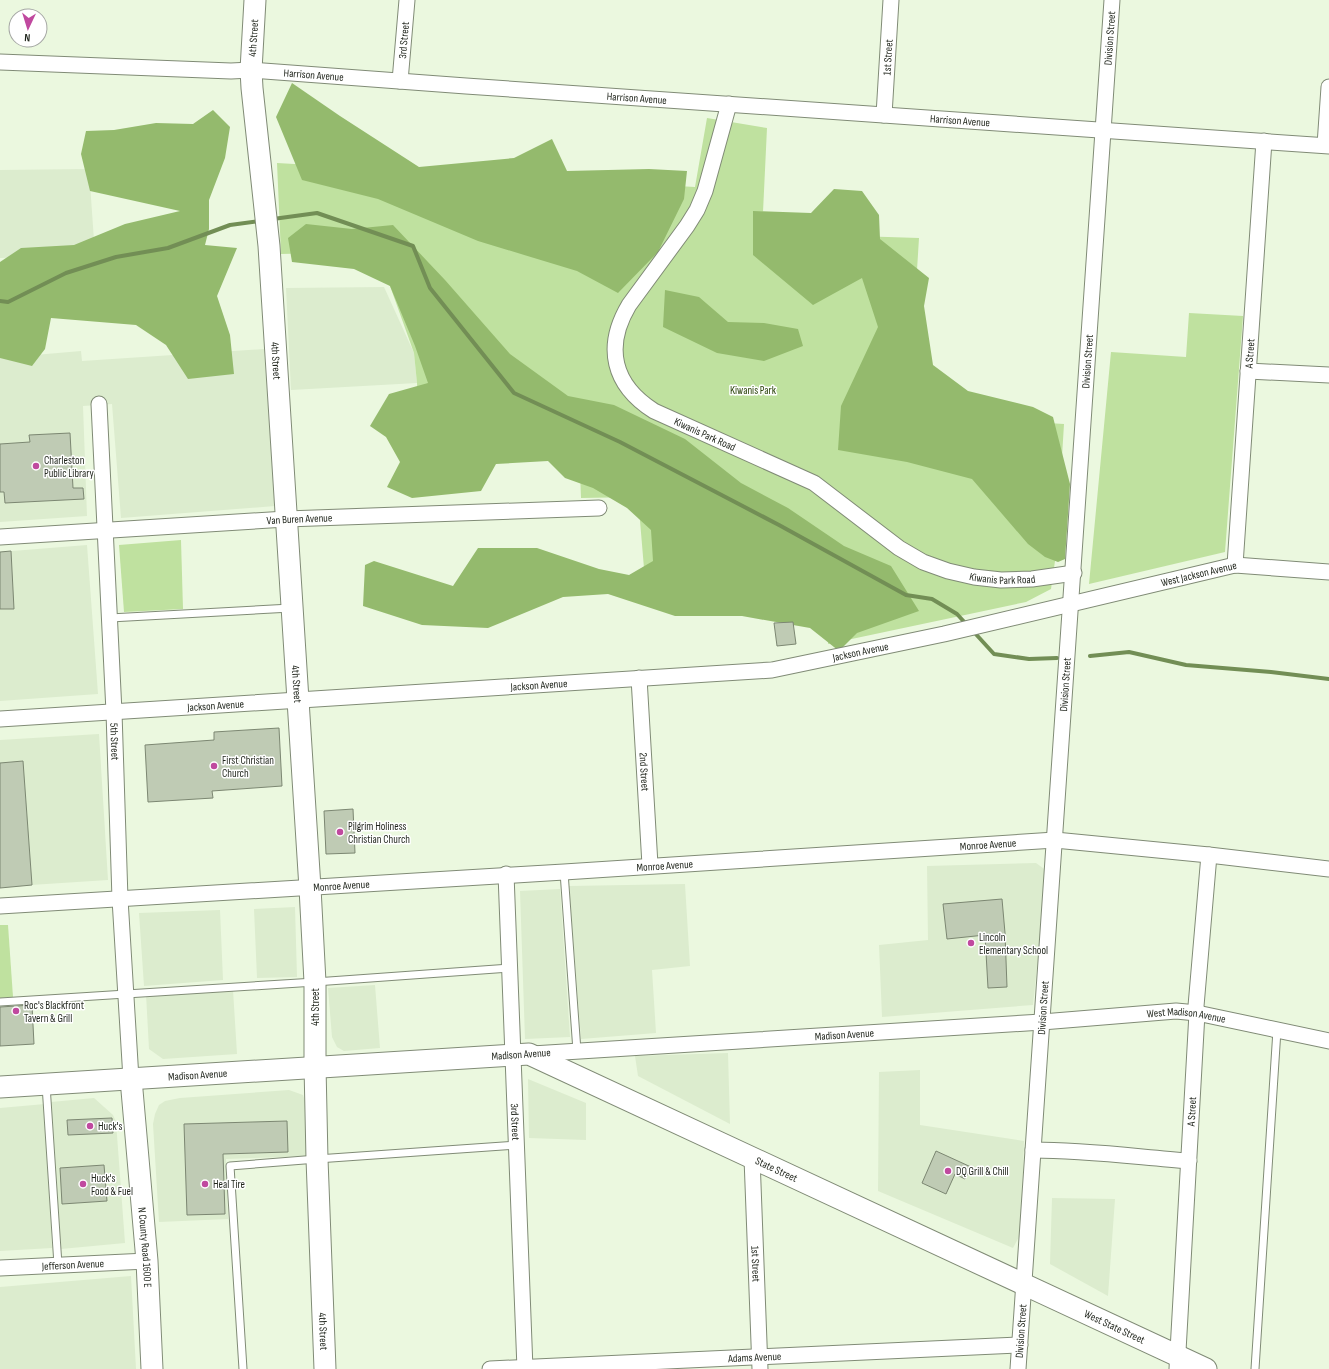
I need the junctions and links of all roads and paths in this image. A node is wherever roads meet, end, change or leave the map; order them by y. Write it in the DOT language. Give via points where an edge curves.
graph roads {
  1 [pos="256,0"];
  2 [pos="407,0"];
  3 [pos="892,0"];
  4 [pos="1112,0"];
  5 [pos="0,62"];
  6 [pos="251,70"];
  7 [pos="400,81"];
  8 [pos="1329,86"];
  9 [pos="729,104"];
  10 [pos="884,114"];
  11 [pos="1104,130"];
  12 [pos="1269,141"];
  13 [pos="1327,145"];
  14 [pos="1248,370"];
  15 [pos="1329,376"];
  16 [pos="99,404"];
  17 [pos="599,508"];
  18 [pos="286,519"];
  19 [pos="106,531"];
  20 [pos="0,537"];
  21 [pos="1235,565"];
  22 [pos="1329,572"];
  23 [pos="1074,574"];
  24 [pos="1071,604"];
  25 [pos="292,607"];
  26 [pos="110,618"];
  27 [pos="639,678"];
  28 [pos="299,700"];
  29 [pos="114,712"];
  30 [pos="0,719"];
  31 [pos="1055,840"];
  32 [pos="1209,855"];
  33 [pos="650,865"];
  34 [pos="1329,869"];
  35 [pos="564,872"];
  36 [pos="506,874"];
  37 [pos="310,888"];
  38 [pos="120,899"];
  39 [pos="0,906"];
  40 [pos="510,968"];
  41 [pos="315,982"];
  42 [pos="126,993"];
  43 [pos="0,1002"];
  44 [pos="1197,1013"];
  45 [pos="1042,1022"];
  46 [pos="1277,1030"];
  47 [pos="1329,1041"];
  48 [pos="576,1051"];
  49 [pos="521,1054"];
  50 [pos="315,1066"];
  51 [pos="131,1079"];
  52 [pos="46,1084"];
  53 [pos="0,1087"];
  54 [pos="517,1145"];
  55 [pos="1033,1150"];
  56 [pos="752,1158"];
  57 [pos="317,1159"];
  58 [pos="1189,1161"];
  59 [pos="147,1261"];
  60 [pos="58,1265"];
  61 [pos="0,1268"];
  62 [pos="1024,1284"];
  63 [pos="1020,1345"];
  64 [pos="1178,1362"];
  65 [pos="760,1363"];
  66 [pos="525,1368"];
  67 [pos="152,1369"];
  68 [pos="243,1369"];
  69 [pos="325,1369"];
  70 [pos="490,1369"];
  71 [pos="1018,1369"];
  72 [pos="1206,1369"];
  73 [pos="1256,1369"];
  1 -- 6 [label="street, 4th Street"];
  2 -- 7 [label="street, 3rd Street"];
  3 -- 10 [label="street, 1st Street"];
  4 -- 11 [label="street, Division Street"];
  5 -- 6 [label="street, Harrison Avenue"];
  6 -- 7 [label="street, Harrison Avenue"];
  6 -- 18 [label="street, 4th Street" via="269,246"];
  7 -- 9 [label="street, Harrison Avenue"];
  8 -- 13 [label="street"];
  9 -- 10 [label="street, Harrison Avenue"];
  9 -- 23 [label="street, Kiwanis Park Road" via="705,191 697,210 629,305 616,333 617,364 630,392 654,411 814,483 899,548 924,562 948,571 1001,580"];
  10 -- 11 [label="street, Harrison Avenue"];
  11 -- 12 [label="street, Harrison Avenue"];
  11 -- 23 [label="street, Division Street"];
  12 -- 13 [label="street, Harrison Avenue"];
  12 -- 14 [label="street, A Street"];
  14 -- 15 [label="street"];
  14 -- 21 [label="street, A Street"];
  16 -- 19 [label="street, 5th Street"];
  17 -- 18 [label="street, Van Buren Avenue"];
  18 -- 19 [label="street, Van Buren Avenue"];
  18 -- 25 [label="street, 4th Street"];
  19 -- 20 [label="street, Van Buren Avenue"];
  19 -- 26 [label="street, 5th Street"];
  21 -- 22 [label="street, West Jackson Avenue"];
  21 -- 24 [label="street, West Jackson Avenue"];
  23 -- 24 [label="street, Division Street"];
  24 -- 27 [label="street, Jackson Avenue" via="772,670"];
  24 -- 31 [label="street, Division Street"];
  25 -- 26 [label="lane"];
  25 -- 28 [label="street, 4th Street"];
  26 -- 29 [label="street, 5th Street"];
  27 -- 28 [label="street, Jackson Avenue"];
  27 -- 33 [label="street, 2nd Street"];
  28 -- 29 [label="street, Jackson Avenue"];
  28 -- 37 [label="street, 4th Street"];
  29 -- 30 [label="street, Jackson Avenue"];
  29 -- 38 [label="street, 5th Street"];
  31 -- 32 [label="street, Monroe Avenue"];
  31 -- 33 [label="street, Monroe Avenue"];
  31 -- 45 [label="street, Division Street"];
  32 -- 34 [label="street, Monroe Avenue"];
  32 -- 44 [label="street, A Street"];
  33 -- 35 [label="street, Monroe Avenue"];
  35 -- 36 [label="street, Monroe Avenue"];
  35 -- 48 [label="lane"];
  36 -- 37 [label="street, Monroe Avenue"];
  36 -- 40 [label="street, 3rd Street"];
  37 -- 38 [label="street, Monroe Avenue"];
  37 -- 41 [label="street, 4th Street"];
  38 -- 39 [label="street, Monroe Avenue"];
  38 -- 42 [label="street, 5th Street"];
  40 -- 41 [label="lane"];
  40 -- 49 [label="street, 3rd Street"];
  41 -- 42 [label="lane"];
  41 -- 50 [label="street, 4th Street"];
  42 -- 43 [label="lane"];
  42 -- 51 [label="street, 5th Street"];
  44 -- 45 [label="street, West Madison Avenue" via="1176,1011"];
  44 -- 46 [label="street, West Madison Avenue"];
  44 -- 58 [label="street, A Street"];
  45 -- 48 [label="street, Madison Avenue"];
  45 -- 55 [label="street, Division Street"];
  46 -- 47 [label="street, West Madison Avenue"];
  46 -- 73 [label="lane"];
  48 -- 49 [label="street, Madison Avenue"];
  49 -- 50 [label="street, Madison Avenue"];
  49 -- 54 [label="street, 3rd Street"];
  49 -- 56 [label="street, State Street"];
  50 -- 51 [label="street, Madison Avenue"];
  50 -- 57 [label="street, 4th Street"];
  51 -- 52 [label="street, Madison Avenue"];
  51 -- 59 [label="street, N County Road 1600 E"];
  52 -- 53 [label="street, Madison Avenue"];
  52 -- 60 [label="lane"];
  54 -- 57 [label="lane"];
  54 -- 66 [label="street, 3rd Street"];
  55 -- 58 [label="street" via="1122,1154"];
  55 -- 62 [label="street, Division Street"];
  56 -- 62 [label="street, State Street"];
  56 -- 65 [label="street, 1st Street"];
  57 -- 68 [label="lane" via="230,1166"];
  57 -- 69 [label="street, 4th Street"];
  58 -- 64 [label="street, A Street"];
  59 -- 60 [label="street, Jefferson Avenue"];
  59 -- 67 [label="street, N County Road 1600 E"];
  60 -- 61 [label="street, Jefferson Avenue"];
  62 -- 63 [label="street, Division Street"];
  62 -- 64 [label="street, West State Street"];
  63 -- 65 [label="street, Adams Avenue"];
  63 -- 71 [label="street, Division Street"];
  64 -- 72 [label="street, West State Street"];
  65 -- 66 [label="street, Adams Avenue"];
  66 -- 70 [label="street, Adams Avenue"];
}
